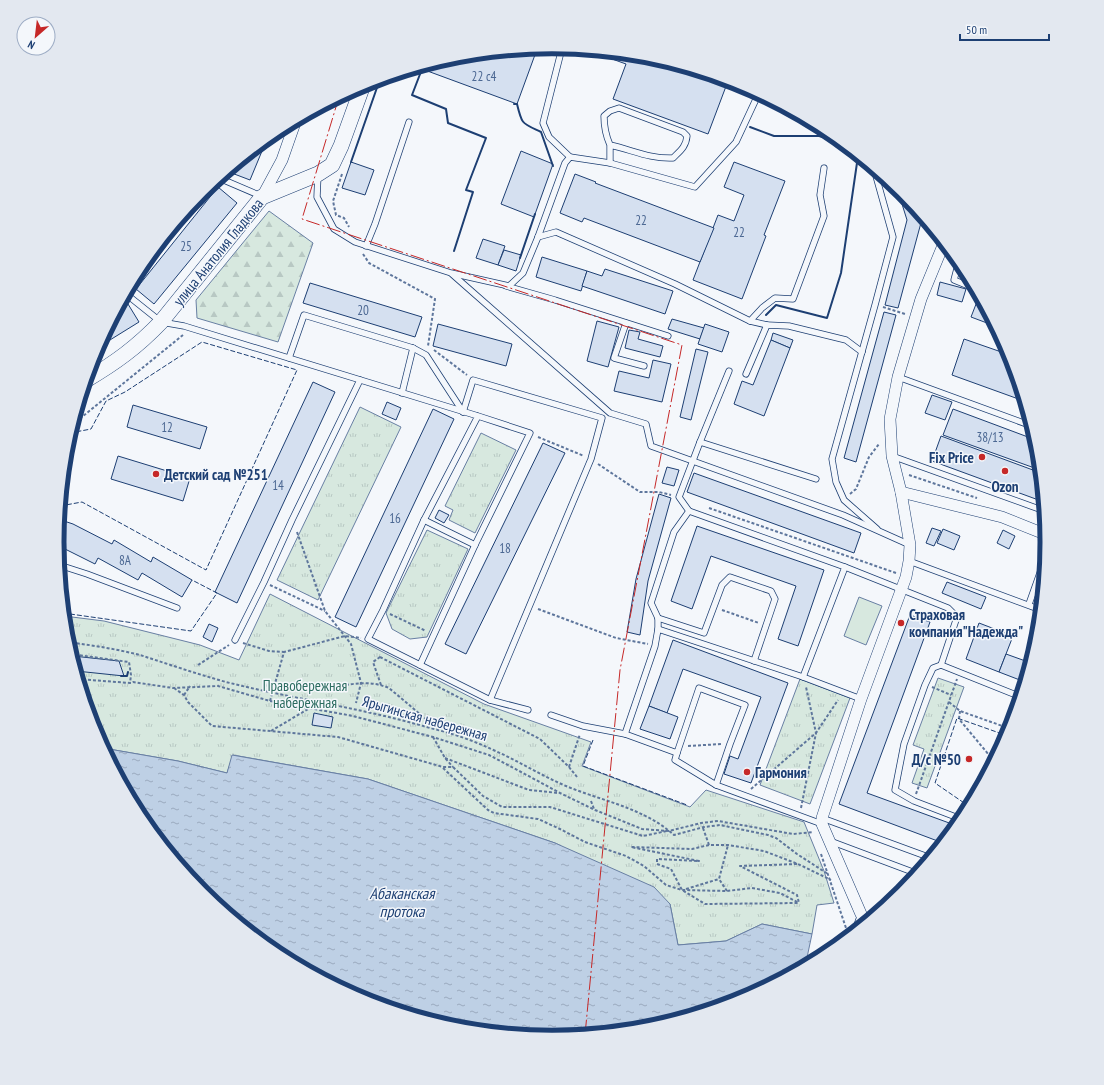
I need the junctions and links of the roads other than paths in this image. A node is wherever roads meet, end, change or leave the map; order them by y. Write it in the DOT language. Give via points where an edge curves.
graph roads {
  1 [pos="560,54"];
  2 [pos="360,93"];
  3 [pos="756,99"];
  4 [pos="409,122"];
  5 [pos="293,128"];
  6 [pos="610,145"];
  7 [pos="570,157"];
  8 [pos="610,163"];
  9 [pos="824,168"];
  10 [pos="318,174"];
  11 [pos="876,177"];
  12 [pos="224,180"];
  13 [pos="262,197"];
  14 [pos="538,238"];
  15 [pos="366,246"];
  16 [pos="942,248"];
  17 [pos="957,269"];
  18 [pos="451,273"];
  19 [pos="967,285"];
  20 [pos="509,286"];
  21 [pos="130,297"];
  22 [pos="750,321"];
  23 [pos="161,322"];
  24 [pos="626,323"];
  25 [pos="766,325"];
  26 [pos="668,336"];
  27 [pos="414,348"];
  28 [pos="862,352"];
  29 [pos="289,358"];
  30 [pos="644,366"];
  31 [pos="729,371"];
  32 [pos="746,374"];
  33 [pos="93,376"];
  34 [pos="898,377"];
  35 [pos="360,380"];
  36 [pos="402,393"];
  37 [pos="463,412"];
  38 [pos="478,416"];
  39 [pos="1026,424"];
  40 [pos="700,442"];
  41 [pos="892,456"];
  42 [pos="694,461"];
  43 [pos="816,480"];
  44 [pos="902,492"];
  45 [pos="1039,509"];
  46 [pos="689,511"];
  47 [pos="424,520"];
  48 [pos="882,533"];
  49 [pos="1040,533"];
  50 [pos="476,545"];
  51 [pos="910,545"];
  52 [pos="909,561"];
  53 [pos="65,567"];
  54 [pos="845,567"];
  55 [pos="1039,576"];
  56 [pos="902,589"];
  57 [pos="1029,604"];
  58 [pos="1036,607"];
  59 [pos="177,608"];
  60 [pos="658,618"];
  61 [pos="658,629"];
  62 [pos="235,640"];
  63 [pos="754,661"];
  64 [pos="420,665"];
  65 [pos="941,665"];
  66 [pos="803,677"];
  67 [pos="1016,695"];
  68 [pos="861,699"];
  69 [pos="490,700"];
  70 [pos="528,710"];
  71 [pos="551,715"];
  72 [pos="626,734"];
  73 [pos="676,753"];
  74 [pos="716,785"];
  75 [pos="956,817"];
  76 [pos="822,821"];
  77 [pos="829,840"];
  78 [pos="926,856"];
  79 [pos="912,872"];
  80 [pos="861,914"];
  81 [pos="866,916"];
  82 [pos="858,923"];
  1 -- 7 [label="lane" via="543,123 550,137"];
  2 -- 10 [label="main road, улица Анатолия Гладкова" via="332,165"];
  3 -- 8 [label="lane" via="736,142 695,187"];
  4 -- 15 [label="lane"];
  5 -- 13 [label="street" via="282,160"];
  6 -- 6 [label="lane" via="647,156 673,158 687,142 687,136 683,132 619,108 604,116 606,137"];
  6 -- 8 [label="lane"];
  7 -- 8 [label="lane"];
  7 -- 14 [label="lane" via="565,163"];
  9 -- 22 [label="lane" via="820,195 824,216 793,299 775,298"];
  10 -- 13 [label="main road, улица Анатолия Гладкова"];
  10 -- 15 [label="lane" via="317,197 334,229"];
  11 -- 28 [label="lane" via="893,237"];
  12 -- 13 [label="lane"];
  13 -- 23 [label="main road, улица Анатолия Гладкова"];
  14 -- 20 [label="lane" via="522,273"];
  14 -- 22 [label="lane" via="556,232 675,284"];
  15 -- 18 [label="lane"];
  16 -- 34 [label="street" via="921,299"];
  17 -- 19 [label="lane" via="954,280"];
  18 -- 20 [label="lane"];
  18 -- 42 [label="lane" via="610,413 646,424 651,446"];
  20 -- 24 [label="lane"];
  21 -- 23 [label="lane"];
  22 -- 25 [label="lane"];
  23 -- 29 [label="lane" via="184,326"];
  23 -- 33 [label="main road, улица Анатолия Гладкова" via="132,350"];
  24 -- 26 [label="lane"];
  24 -- 30 [label="lane" via="614,358"];
  25 -- 28 [label="lane" via="789,326 846,340"];
  25 -- 32 [label="lane"];
  27 -- 29 [label="lane" via="304,315"];
  27 -- 36 [label="lane"];
  27 -- 37 [label="lane" via="426,355"];
  28 -- 48 [label="lane" via="832,460 836,482 844,500"];
  29 -- 35 [label="lane"];
  31 -- 40 [label="lane"];
  34 -- 39 [label="lane"];
  34 -- 41 [label="street" via="890,419"];
  35 -- 36 [label="lane"];
  35 -- 62 [label="lane"];
  36 -- 37 [label="lane"];
  37 -- 38 [label="lane"];
  37 -- 69 [label="lane" via="473,380 602,418 591,459"];
  38 -- 47 [label="lane"];
  38 -- 50 [label="lane" via="530,433"];
  40 -- 42 [label="lane"];
  40 -- 43 [label="lane"];
  41 -- 44 [label="street"];
  41 -- 45 [label="lane"];
  42 -- 46 [label="lane" via="679,497"];
  42 -- 48 [label="lane" via="843,515"];
  44 -- 49 [label="street" via="1002,517"];
  44 -- 51 [label="street"];
  46 -- 54 [label="lane"];
  46 -- 60 [label="lane" via="674,532 652,603"];
  47 -- 50 [label="lane"];
  47 -- 64 [label="lane" via="368,639"];
  48 -- 51 [label="lane"];
  50 -- 64 [label="lane"];
  51 -- 52 [label="street"];
  52 -- 56 [label="street"];
  52 -- 57 [label="lane"];
  53 -- 59 [label="lane"];
  54 -- 56 [label="lane"];
  54 -- 66 [label="lane"];
  55 -- 57 [label="lane"];
  56 -- 65 [label="lane" via="948,608 957,618"];
  56 -- 68 [label="street"];
  57 -- 58 [label="lane"];
  60 -- 61 [label="lane"];
  60 -- 63 [label="lane" via="704,633 722,585 730,577 771,591 774,599"];
  61 -- 63 [label="lane"];
  61 -- 72 [label="lane" via="655,646"];
  63 -- 66 [label="lane"];
  64 -- 69 [label="lane"];
  65 -- 67 [label="lane"];
  65 -- 75 [label="lane" via="933,668 904,744 895,790"];
  66 -- 68 [label="lane"];
  68 -- 76 [label="street"];
  69 -- 70 [label="lane"];
  71 -- 72 [label="lane" via="582,726"];
  72 -- 73 [label="lane"];
  73 -- 74 [label="lane" via="676,760"];
  73 -- 74 [label="lane" via="699,688 745,705"];
  74 -- 76 [label="lane"];
  76 -- 77 [label="street"];
  76 -- 78 [label="lane"];
  77 -- 79 [label="lane"];
  77 -- 80 [label="street"];
  80 -- 81 [label="lane"];
  80 -- 82 [label="lane"];
}
